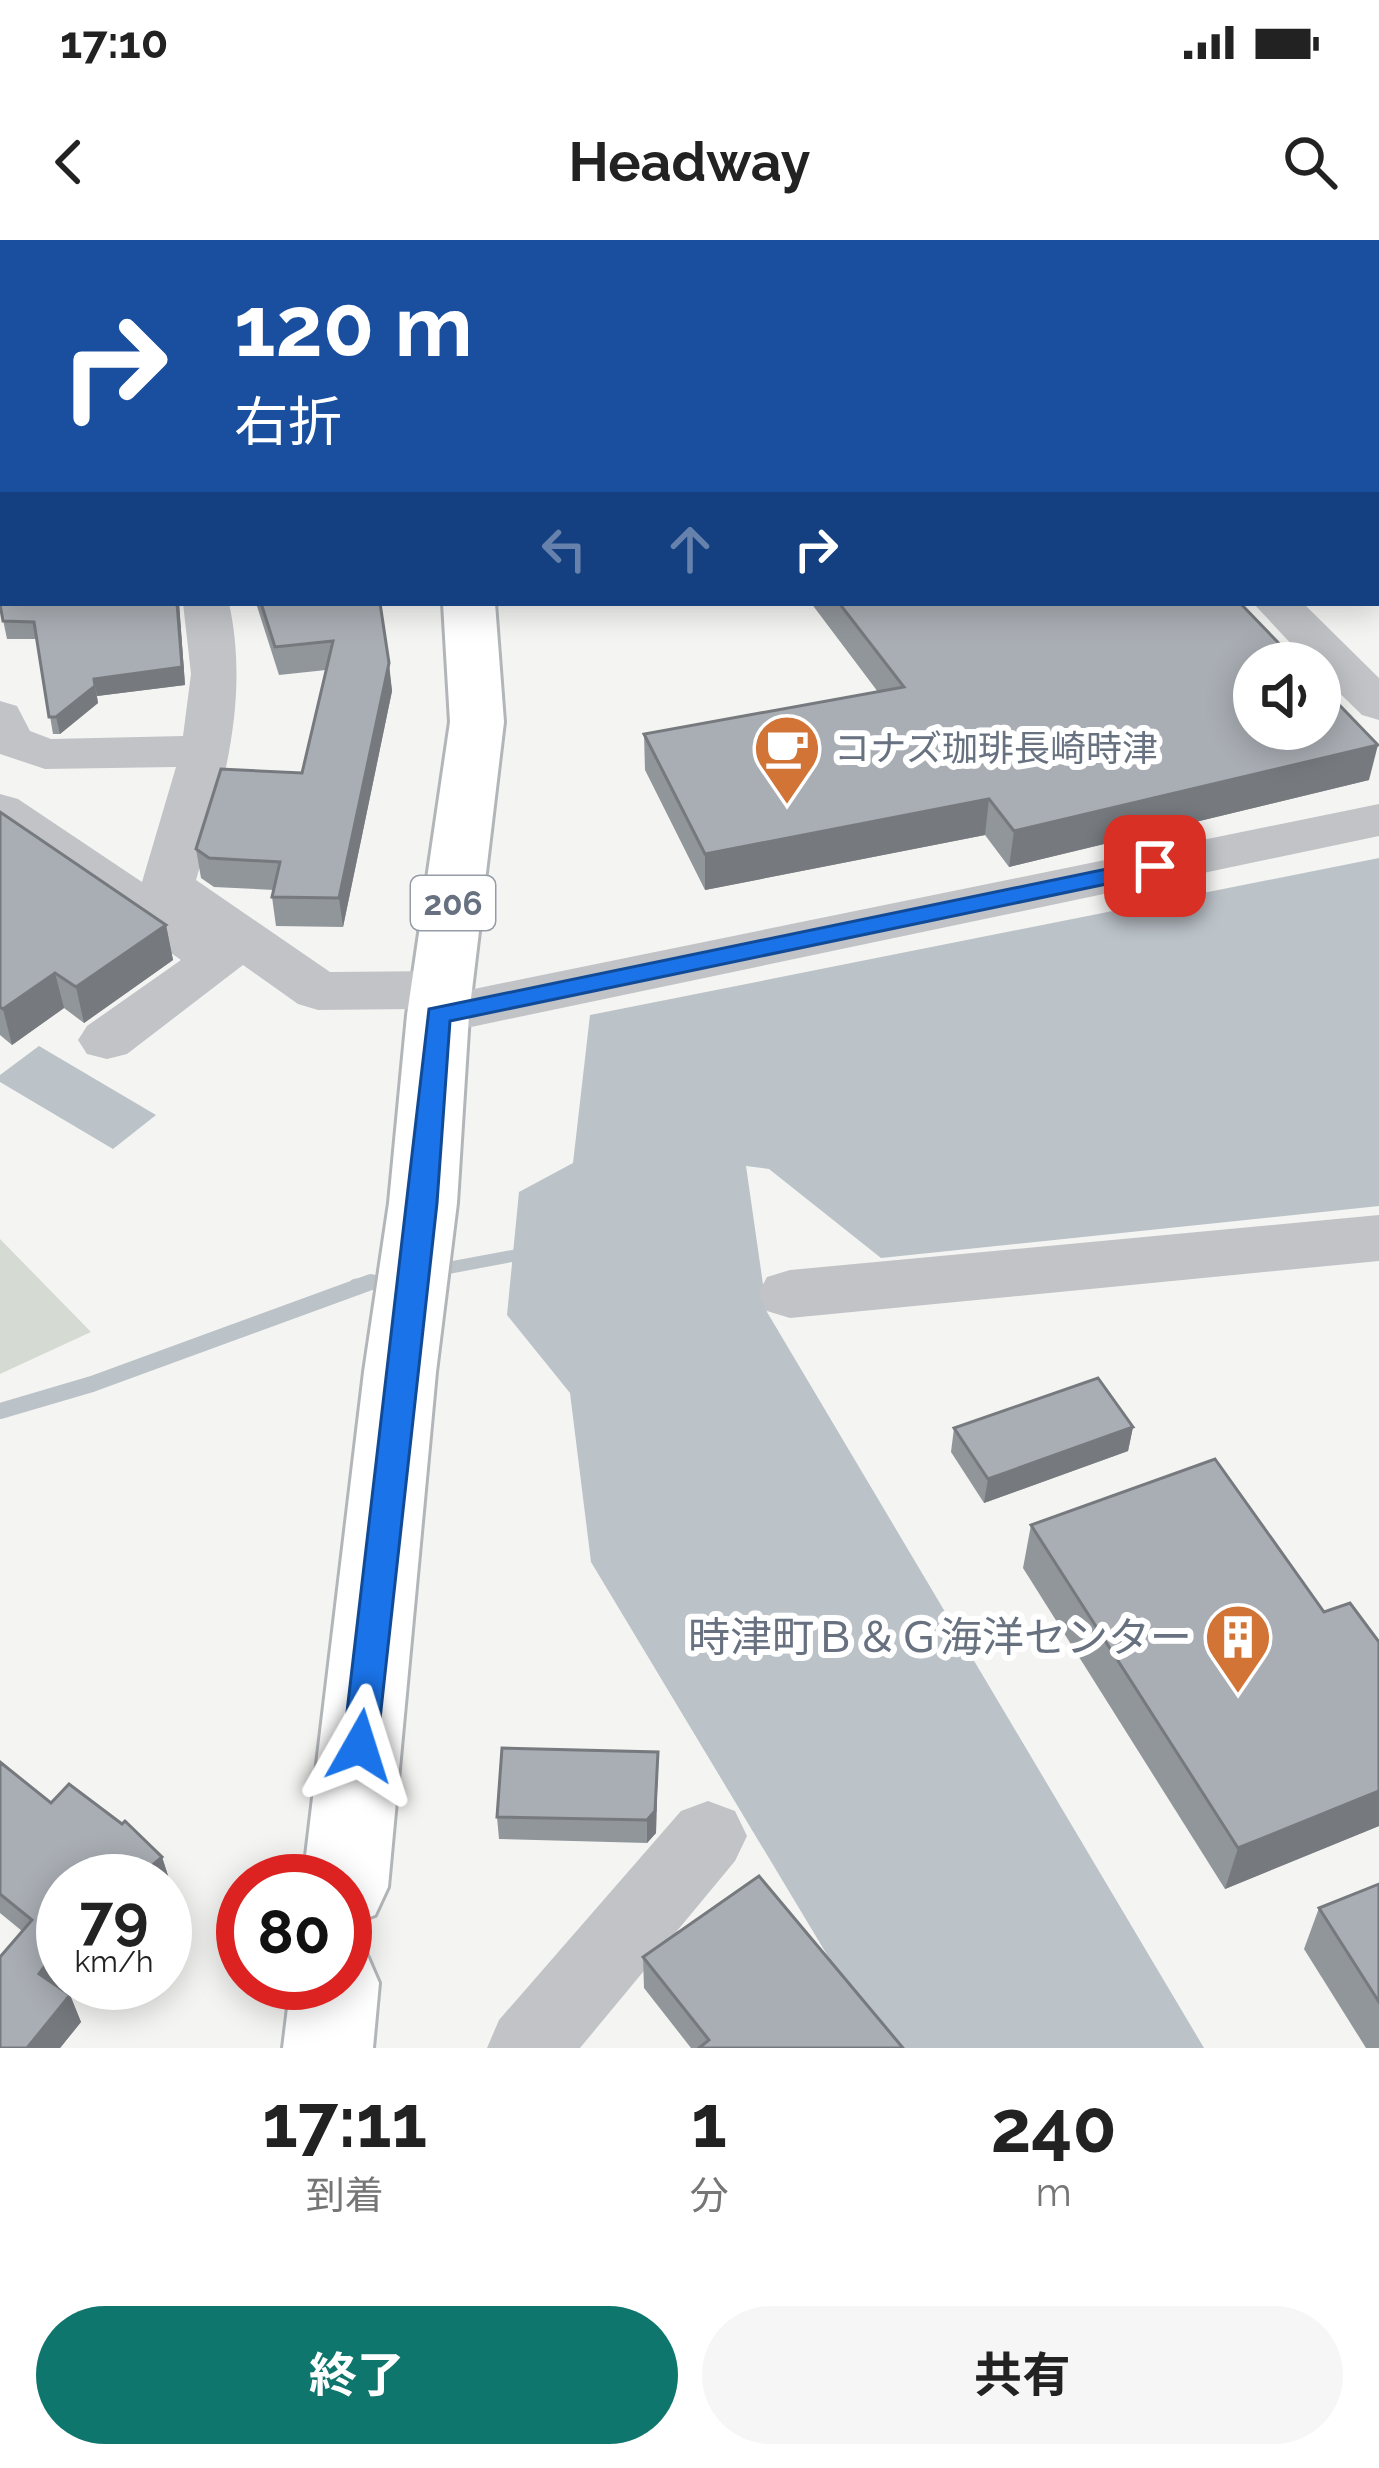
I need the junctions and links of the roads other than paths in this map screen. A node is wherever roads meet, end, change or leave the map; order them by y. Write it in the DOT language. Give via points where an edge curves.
graph roads {
  1 [pos="206,606"];
  2 [pos="469,606"];
  3 [pos="1279,606"];
  4 [pos="1379,705"];
  5 [pos="0,716"];
  6 [pos="206,751"];
  7 [pos="0,810"];
  8 [pos="1379,820"];
  9 [pos="440,1003"];
  10 [pos="107,1040"];
  11 [pos="1379,1238"];
  12 [pos="790,1294"];
  13 [pos="708,1835"];
  14 [pos="349,1854"];
  15 [pos="332,2010"];
  16 [pos="328,2048"];
  17 [pos="528,2048"];
  1 -- 6 [label="street"];
  2 -- 9 [label="highway, 206" via="477,722"];
  3 -- 4 [label="street"];
  5 -- 6 [label="street" via="8,740 45,754"];
  6 -- 9 [label="street" via="169,886 319,991"];
  7 -- 10 [label="street" via="219,960"];
  8 -- 9 [label="street"];
  9 -- 14 [label="highway, 206"];
  11 -- 12 [label="street"];
  13 -- 17 [label="street"];
  15 -- 16 [label="highway"];
}
